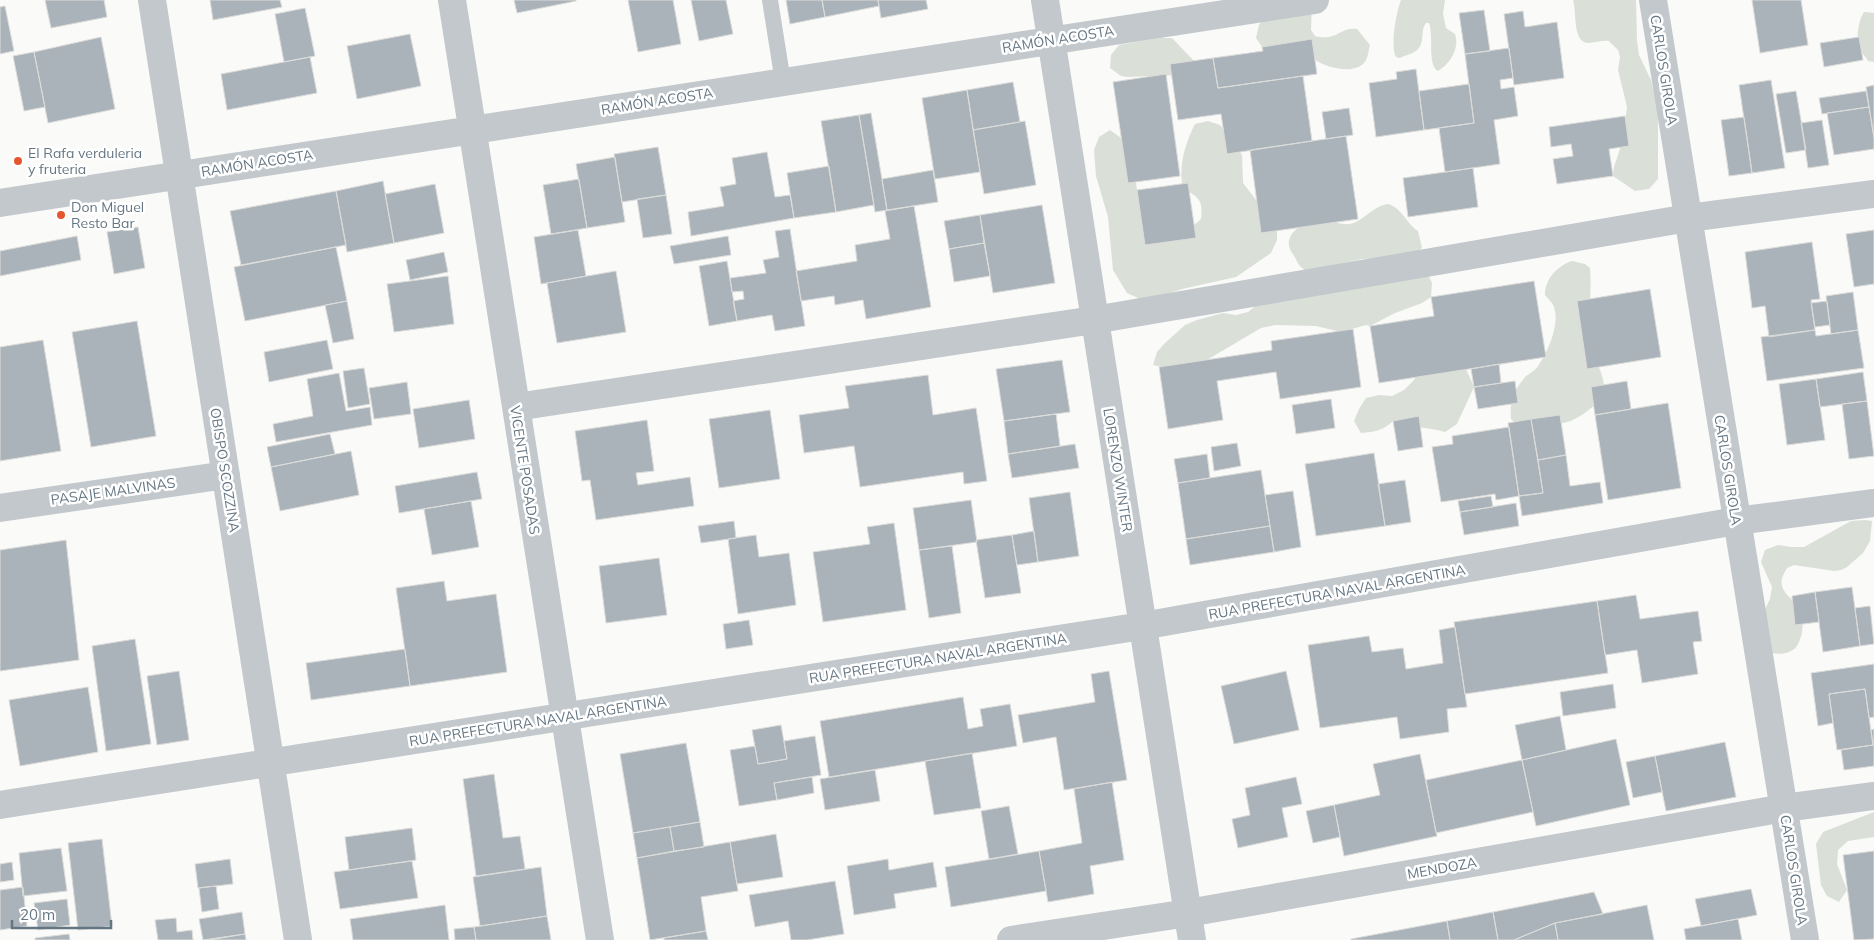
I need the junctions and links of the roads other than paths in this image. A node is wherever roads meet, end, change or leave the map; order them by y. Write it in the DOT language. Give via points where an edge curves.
graph roads {
  1 [pos="152,0"];
  2 [pos="452,0"];
  3 [pos="770,0"];
  4 [pos="1045,0"];
  5 [pos="1315,0"];
  6 [pos="1653,0"];
  7 [pos="1051,40"];
  8 [pos="783,82"];
  9 [pos="472,130"];
  10 [pos="179,175"];
  11 [pos="1874,194"];
  12 [pos="0,202"];
  13 [pos="1688,218"];
  14 [pos="1094,320"];
  15 [pos="516,407"];
  16 [pos="226,475"];
  17 [pos="1874,503"];
  18 [pos="0,508"];
  19 [pos="1736,521"];
  20 [pos="1142,626"];
  21 [pos="564,717"];
  22 [pos="271,762"];
  23 [pos="1874,796"];
  24 [pos="0,805"];
  25 [pos="1784,808"];
  26 [pos="1188,912"];
  27 [pos="298,940"];
  28 [pos="600,940"];
  29 [pos="1010,940"];
  30 [pos="1192,940"];
  31 [pos="1805,940"];
  1 -- 10 [label="street, OBISPO SCOZZINA"];
  2 -- 9 [label="street, VICENTE POSADAS"];
  3 -- 8 [label="lane"];
  4 -- 7 [label="street, LORENZO WINTER"];
  5 -- 7 [label="street, RAMÓN ACOSTA"];
  6 -- 13 [label="street, CARLOS GIROLA"];
  7 -- 8 [label="street, RAMÓN ACOSTA"];
  7 -- 14 [label="street, LORENZO WINTER"];
  8 -- 9 [label="street, RAMÓN ACOSTA"];
  9 -- 10 [label="street, RAMÓN ACOSTA"];
  9 -- 15 [label="street, VICENTE POSADAS"];
  10 -- 12 [label="street, RAMÓN ACOSTA"];
  10 -- 16 [label="street, OBISPO SCOZZINA"];
  11 -- 13 [label="street"];
  13 -- 14 [label="street"];
  13 -- 19 [label="street, CARLOS GIROLA"];
  14 -- 15 [label="street"];
  14 -- 20 [label="street, LORENZO WINTER"];
  15 -- 21 [label="street, VICENTE POSADAS"];
  16 -- 18 [label="street, PASAJE MALVINAS"];
  16 -- 22 [label="street, OBISPO SCOZZINA"];
  17 -- 19 [label="street, RUA PREFECTURA NAVAL ARGENTINA"];
  19 -- 20 [label="street, RUA PREFECTURA NAVAL ARGENTINA"];
  19 -- 25 [label="street, CARLOS GIROLA"];
  20 -- 21 [label="street, RUA PREFECTURA NAVAL ARGENTINA"];
  20 -- 26 [label="street, LORENZO WINTER"];
  21 -- 22 [label="street, RUA PREFECTURA NAVAL ARGENTINA"];
  21 -- 28 [label="street, VICENTE POSADAS"];
  22 -- 24 [label="street, RUA PREFECTURA NAVAL ARGENTINA"];
  22 -- 27 [label="street, OBISPO SCOZZINA"];
  23 -- 25 [label="street, MENDOZA"];
  25 -- 26 [label="street, MENDOZA"];
  25 -- 31 [label="street, CARLOS GIROLA"];
  26 -- 29 [label="street, MENDOZA"];
  26 -- 30 [label="street, LORENZO WINTER"];
}
